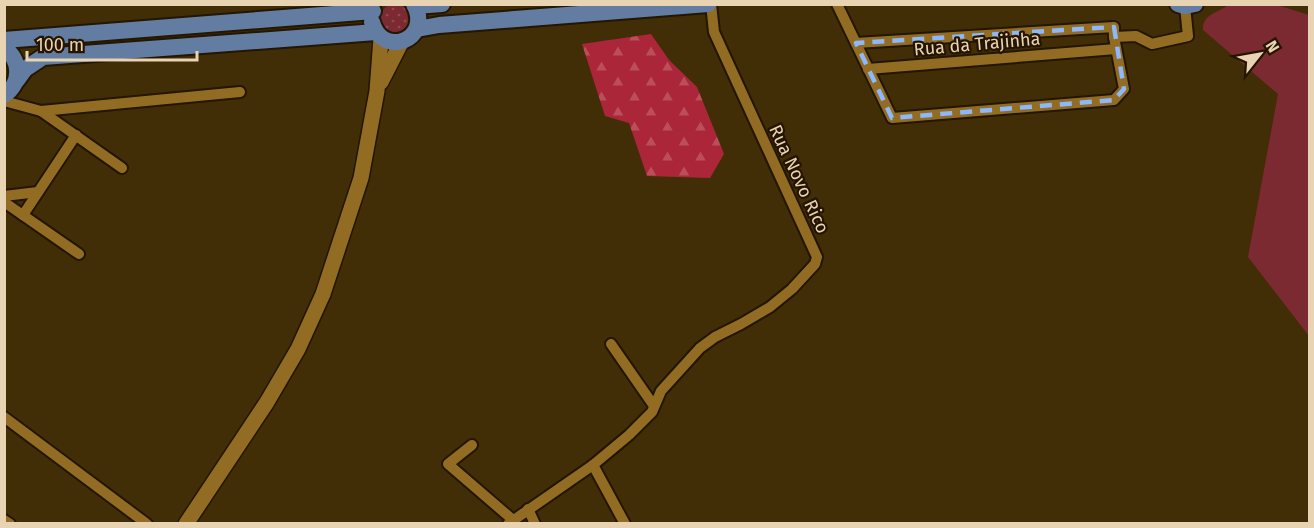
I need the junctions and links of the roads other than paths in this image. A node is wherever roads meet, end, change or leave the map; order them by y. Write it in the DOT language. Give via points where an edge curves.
graph roads {
  1 [pos="442,4"];
  2 [pos="710,4"];
  3 [pos="837,4"];
  4 [pos="414,5"];
  5 [pos="1186,5"];
  6 [pos="375,8"];
  7 [pos="417,29"];
  8 [pos="379,35"];
  9 [pos="1114,37"];
  10 [pos="4,40"];
  11 [pos="402,41"];
  12 [pos="856,43"];
  13 [pos="4,48"];
  14 [pos="1116,49"];
  15 [pos="868,69"];
  16 [pos="17,80"];
  17 [pos="377,90"];
  18 [pos="240,92"];
  19 [pos="4,95"];
  20 [pos="4,101"];
  21 [pos="41,111"];
  22 [pos="76,135"];
  23 [pos="122,168"];
  24 [pos="38,192"];
  25 [pos="4,196"];
  26 [pos="4,202"];
  27 [pos="23,215"];
  28 [pos="79,254"];
  29 [pos="611,344"];
  30 [pos="654,406"];
  31 [pos="4,417"];
  32 [pos="472,445"];
  33 [pos="593,465"];
  34 [pos="528,510"];
  35 [pos="4,520"];
  36 [pos="511,522"];
  37 [pos="9,524"];
  38 [pos="147,524"];
  39 [pos="186,524"];
  40 [pos="536,524"];
  41 [pos="625,524"];
  1 -- 4 [label="main road"];
  2 -- 7 [label="main road"];
  2 -- 30 [label="street, Rua Novo Rico" via="714,32 817,257 792,289 770,307 700,348 661,391"];
  3 -- 12 [label="street"];
  4 -- 7 [label="main road"];
  5 -- 9 [label="street" via="1188,36 1152,44 1136,36"];
  6 -- 8 [label="main road" via="373,25"];
  6 -- 10 [label="main road"];
  7 -- 11 [label="main road"];
  8 -- 11 [label="main road" via="388,41"];
  8 -- 16 [label="main road" via="43,57"];
  8 -- 17 [label="street"];
  9 -- 12 [label="street, Rua da Trajinha" via="1114,27"];
  9 -- 14 [label="street"];
  11 -- 17 [label="street"];
  12 -- 15 [label="street"];
  13 -- 16 [label="main road" via="16,61"];
  14 -- 15 [label="street, Rua da Trajinha"];
  14 -- 15 [label="street" via="1124,89 1114,100 892,118"];
  16 -- 19 [label="main road"];
  17 -- 39 [label="street" via="361,178 323,294 298,349 267,402"];
  18 -- 21 [label="street"];
  20 -- 21 [label="street"];
  21 -- 22 [label="street"];
  22 -- 23 [label="street"];
  22 -- 24 [label="street"];
  24 -- 25 [label="street"];
  24 -- 27 [label="street"];
  26 -- 27 [label="street"];
  27 -- 28 [label="street"];
  29 -- 30 [label="street"];
  30 -- 33 [label="street, Rua Novo Rico" via="629,435"];
  31 -- 38 [label="street"];
  32 -- 36 [label="street" via="448,464"];
  33 -- 34 [label="street, Rua Novo Rico"];
  33 -- 41 [label="street"];
  34 -- 36 [label="street, Rua Novo Rico"];
  34 -- 40 [label="street"];
  35 -- 37 [label="street"];
}
